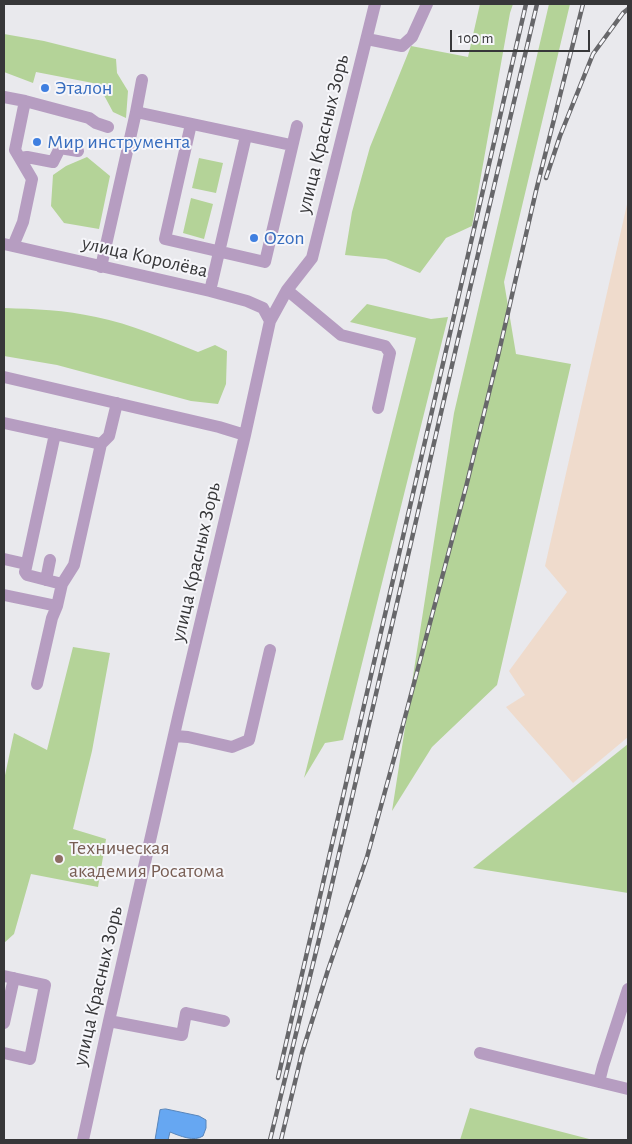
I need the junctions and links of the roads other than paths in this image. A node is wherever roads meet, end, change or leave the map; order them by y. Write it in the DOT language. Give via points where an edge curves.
graph roads {
  1 [pos="374,4"];
  2 [pos="427,4"];
  3 [pos="367,38"];
  4 [pos="142,80"];
  5 [pos="4,97"];
  6 [pos="24,101"];
  7 [pos="136,112"];
  8 [pos="190,124"];
  9 [pos="297,126"];
  10 [pos="108,127"];
  11 [pos="246,136"];
  12 [pos="291,146"];
  13 [pos="78,151"];
  14 [pos="20,158"];
  15 [pos="8,245"];
  16 [pos="219,251"];
  17 [pos="101,267"];
  18 [pos="287,290"];
  19 [pos="210,291"];
  20 [pos="270,321"];
  21 [pos="4,377"];
  22 [pos="117,403"];
  23 [pos="378,408"];
  24 [pos="4,423"];
  25 [pos="55,434"];
  26 [pos="245,434"];
  27 [pos="100,444"];
  28 [pos="4,559"];
  29 [pos="50,560"];
  30 [pos="26,564"];
  31 [pos="46,580"];
  32 [pos="62,584"];
  33 [pos="4,594"];
  34 [pos="57,606"];
  35 [pos="270,650"];
  36 [pos="37,684"];
  37 [pos="175,736"];
  38 [pos="9,977"];
  39 [pos="628,989"];
  40 [pos="109,1020"];
  41 [pos="224,1021"];
  42 [pos="4,1023"];
  43 [pos="4,1053"];
  44 [pos="480,1053"];
  45 [pos="599,1082"];
  46 [pos="628,1089"];
  47 [pos="83,1140"];
  1 -- 3 [label="street, улица Красных Зорь"];
  2 -- 3 [label="street" via="412,37 402,46"];
  3 -- 18 [label="street, улица Красных Зорь" via="312,258"];
  4 -- 7 [label="street"];
  5 -- 6 [label="street"];
  6 -- 10 [label="street" via="89,118"];
  6 -- 14 [label="street" via="15,150"];
  7 -- 8 [label="street"];
  7 -- 17 [label="street"];
  8 -- 11 [label="street"];
  8 -- 16 [label="street" via="165,239"];
  9 -- 12 [label="street"];
  11 -- 12 [label="street"];
  11 -- 16 [label="street"];
  12 -- 16 [label="street" via="265,262"];
  13 -- 14 [label="street" via="60,148 53,162"];
  14 -- 15 [label="street" via="32,179 23,222"];
  15 -- 17 [label="street, улица Королёва"];
  16 -- 19 [label="street"];
  17 -- 19 [label="street, улица Королёва"];
  18 -- 20 [label="street, улица Красных Зорь"];
  18 -- 23 [label="street" via="341,335 385,346 390,353"];
  19 -- 20 [label="street, улица Королёва" via="263,308"];
  20 -- 26 [label="street, улица Красных Зорь"];
  21 -- 22 [label="street"];
  22 -- 26 [label="street"];
  22 -- 27 [label="street" via="109,436"];
  24 -- 25 [label="street"];
  25 -- 27 [label="street"];
  25 -- 30 [label="street"];
  26 -- 37 [label="street, улица Красных Зорь"];
  27 -- 32 [label="street" via="74,565"];
  28 -- 30 [label="street"];
  29 -- 31 [label="street"];
  30 -- 31 [label="street" via="27,575"];
  31 -- 32 [label="street"];
  32 -- 34 [label="street"];
  33 -- 34 [label="street"];
  34 -- 36 [label="street"];
  35 -- 37 [label="street" via="249,740 232,747"];
  37 -- 40 [label="street, улица Красных Зорь"];
  38 -- 42 [label="street"];
  38 -- 43 [label="street" via="45,985 30,1059"];
  39 -- 45 [label="street"];
  40 -- 41 [label="street" via="182,1035 186,1013"];
  40 -- 47 [label="street, улица Красных Зорь"];
  44 -- 45 [label="street"];
  45 -- 46 [label="street"];
}
